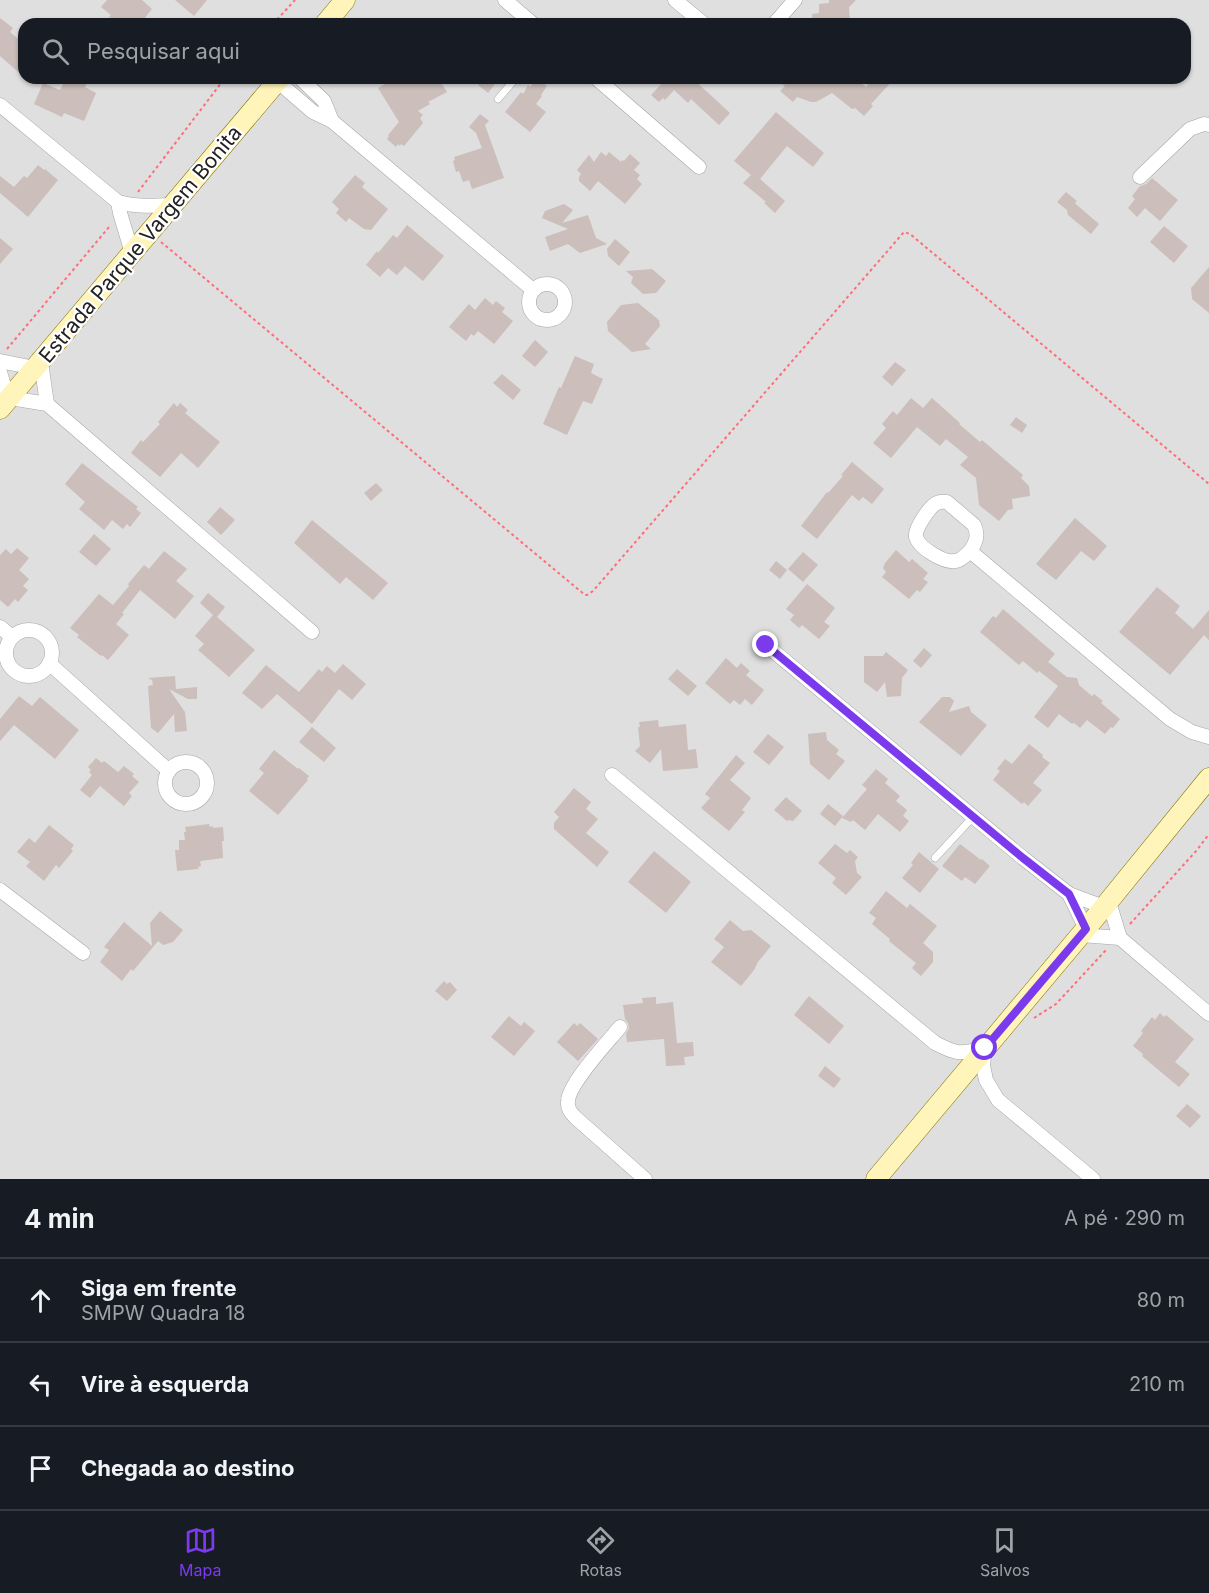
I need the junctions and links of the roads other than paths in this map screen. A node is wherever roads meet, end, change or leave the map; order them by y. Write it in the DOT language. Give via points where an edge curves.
graph roads {
  1 [pos="345,0"];
  2 [pos="505,0"];
  3 [pos="675,0"];
  4 [pos="795,0"];
  5 [pos="330,18"];
  6 [pos="526,18"];
  7 [pos="697,18"];
  8 [pos="779,18"];
  9 [pos="275,84"];
  10 [pos="282,84"];
  11 [pos="306,84"];
  12 [pos="511,84"];
  13 [pos="603,84"];
  14 [pos="498,99"];
  15 [pos="0,105"];
  16 [pos="332,121"];
  17 [pos="1209,124"];
  18 [pos="699,166"];
  19 [pos="1140,177"];
  20 [pos="118,202"];
  21 [pos="171,205"];
  22 [pos="132,253"];
  23 [pos="533,290"];
  24 [pos="0,362"];
  25 [pos="38,365"];
  26 [pos="0,372"];
  27 [pos="6,403"];
  28 [pos="47,404"];
  29 [pos="970,551"];
  30 [pos="0,627"];
  31 [pos="312,632"];
  32 [pos="12,637"];
  33 [pos="766,645"];
  34 [pos="49,663"];
  35 [pos="1209,737"];
  36 [pos="169,771"];
  37 [pos="612,775"];
  38 [pos="1209,778"];
  39 [pos="973,817"];
  40 [pos="935,858"];
  41 [pos="0,890"];
  42 [pos="1069,894"];
  43 [pos="1107,904"];
  44 [pos="1083,932"];
  45 [pos="1119,937"];
  46 [pos="83,953"];
  47 [pos="1209,1014"];
  48 [pos="620,1027"];
  49 [pos="985,1048"];
  50 [pos="645,1179"];
  51 [pos="876,1179"];
  52 [pos="1093,1179"];
  1 -- 5 [label="street"];
  2 -- 6 [label="street"];
  3 -- 7 [label="street"];
  4 -- 8 [label="street"];
  9 -- 21 [label="street, Estrada Parque Vargem Bonita"];
  10 -- 16 [label="street" via="313,112"];
  11 -- 16 [label="street" via="324,101"];
  12 -- 14 [label="lane"];
  13 -- 18 [label="street"];
  15 -- 20 [label="street"];
  16 -- 23 [label="street"];
  17 -- 19 [label="street" via="1190,129"];
  20 -- 21 [label="street" via="148,207"];
  20 -- 22 [label="street"];
  21 -- 22 [label="street, Estrada Parque Vargem Bonita"];
  22 -- 25 [label="street, Estrada Parque Vargem Bonita"];
  24 -- 25 [label="street"];
  25 -- 27 [label="street, Estrada Parque Vargem Bonita"];
  25 -- 28 [label="street"];
  26 -- 27 [label="street"];
  27 -- 28 [label="street"];
  28 -- 31 [label="street"];
  29 -- 29 [label="street" via="958,561 947,561 918,542 917,527 934,505 947,502 974,525 977,535"];
  29 -- 35 [label="street" via="1170,719"];
  30 -- 32 [label="street"];
  32 -- 34 [label="street" via="23,630 42,635 52,651"];
  32 -- 34 [label="street" via="6,649 7,662 15,672 28,676 40,673"];
  33 -- 39 [label="street"];
  34 -- 36 [label="street"];
  37 -- 49 [label="street" via="935,1043 952,1052"];
  38 -- 43 [label="street"];
  39 -- 40 [label="lane"];
  39 -- 42 [label="street"];
  41 -- 46 [label="street"];
  42 -- 43 [label="street"];
  42 -- 44 [label="street"];
  43 -- 44 [label="street"];
  43 -- 45 [label="street"];
  44 -- 45 [label="street"];
  44 -- 49 [label="street"];
  45 -- 47 [label="street"];
  48 -- 50 [label="street" via="575,1082 568,1101 576,1118"];
  49 -- 51 [label="street"];
  49 -- 52 [label="street" via="986,1080 998,1100"];
}
